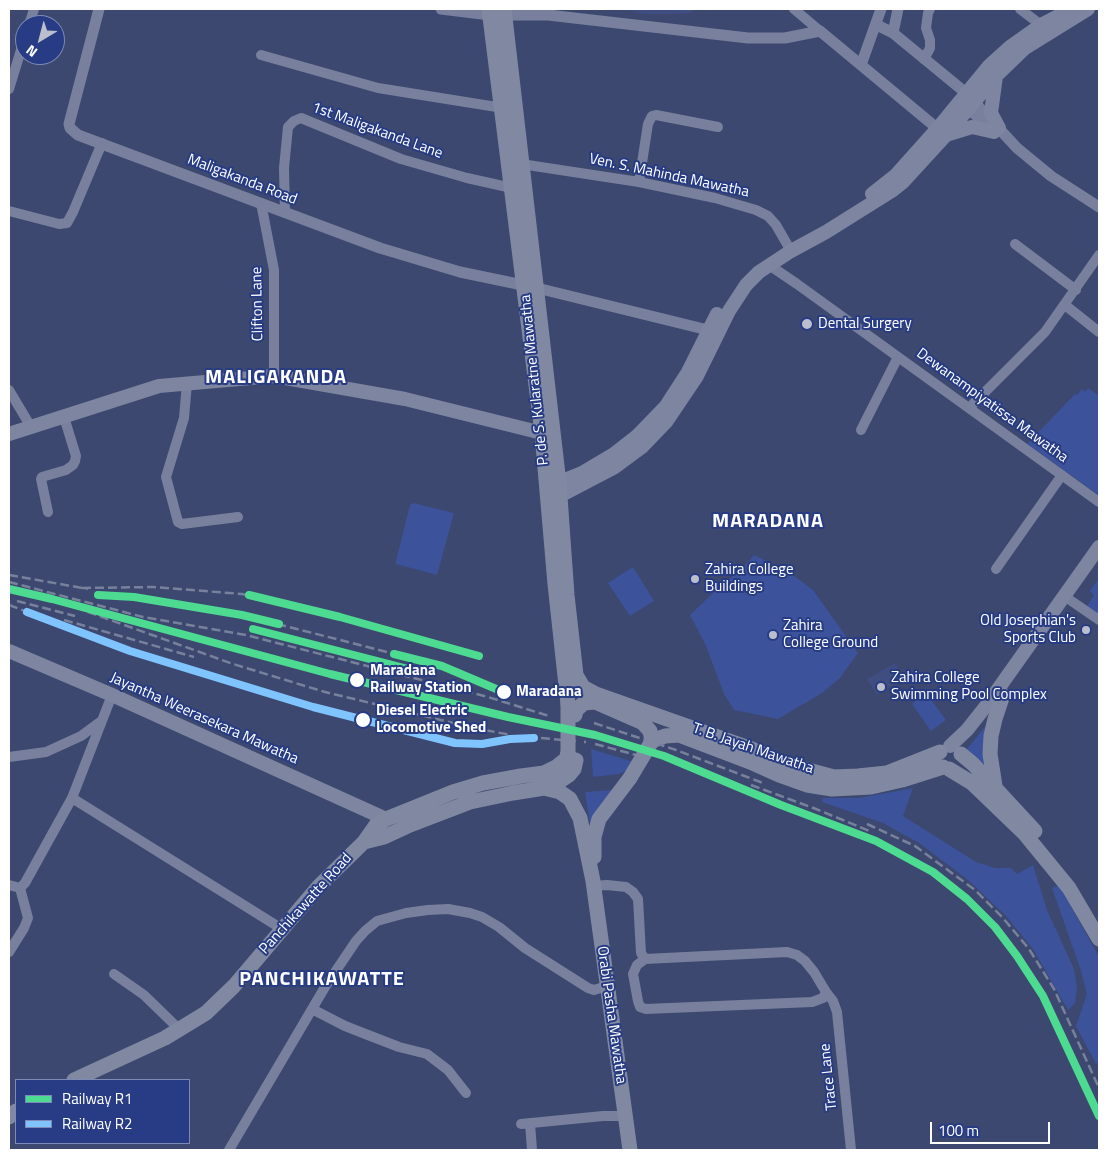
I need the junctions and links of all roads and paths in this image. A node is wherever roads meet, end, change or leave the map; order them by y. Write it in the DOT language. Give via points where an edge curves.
graph roads {
  1 [pos="99,9"];
  2 [pos="441,9"];
  3 [pos="794,9"];
  4 [pos="882,9"];
  5 [pos="898,9"];
  6 [pos="930,9"];
  7 [pos="1020,9"];
  8 [pos="1070,9"];
  9 [pos="1088,9"];
  10 [pos="497,12"];
  11 [pos="548,12"];
  12 [pos="877,25"];
  13 [pos="1041,25"];
  14 [pos="820,30"];
  15 [pos="893,34"];
  16 [pos="261,55"];
  17 [pos="924,59"];
  18 [pos="16,65"];
  19 [pos="862,65"];
  20 [pos="996,76"];
  21 [pos="9,89"];
  22 [pos="967,101"];
  23 [pos="503,108"];
  24 [pos="718,127"];
  25 [pos="996,130"];
  26 [pos="942,132"];
  27 [pos="102,143"];
  28 [pos="521,164"];
  29 [pos="639,182"];
  30 [pos="512,188"];
  31 [pos="261,204"];
  32 [pos="1099,207"];
  33 [pos="9,211"];
  34 [pos="285,213"];
  35 [pos="1015,244"];
  36 [pos="789,247"];
  37 [pos="1099,255"];
  38 [pos="769,265"];
  39 [pos="1095,271"];
  40 [pos="531,287"];
  41 [pos="1076,290"];
  42 [pos="1065,305"];
  43 [pos="708,330"];
  44 [pos="1099,332"];
  45 [pos="898,357"];
  46 [pos="274,376"];
  47 [pos="188,383"];
  48 [pos="9,390"];
  49 [pos="969,408"];
  50 [pos="64,417"];
  51 [pos="31,427"];
  52 [pos="861,430"];
  53 [pos="542,433"];
  54 [pos="9,434"];
  55 [pos="1062,475"];
  56 [pos="553,492"];
  57 [pos="1099,502"];
  58 [pos="48,512"];
  59 [pos="238,517"];
  60 [pos="1099,547"];
  61 [pos="1099,559"];
  62 [pos="996,569"];
  63 [pos="1070,600"];
  64 [pos="1099,620"];
  65 [pos="9,652"];
  66 [pos="9,661"];
  67 [pos="1003,695"];
  68 [pos="595,698"];
  69 [pos="110,699"];
  70 [pos="571,709"];
  71 [pos="101,722"];
  72 [pos="652,741"];
  73 [pos="953,751"];
  74 [pos="572,756"];
  75 [pos="9,757"];
  76 [pos="946,768"];
  77 [pos="809,778"];
  78 [pos="995,786"];
  79 [pos="544,788"];
  80 [pos="72,798"];
  81 [pos="381,822"];
  82 [pos="364,842"];
  83 [pos="593,883"];
  84 [pos="9,885"];
  85 [pos="20,888"];
  86 [pos="1095,918"];
  87 [pos="282,930"];
  88 [pos="1099,939"];
  89 [pos="9,952"];
  90 [pos="643,956"];
  91 [pos="114,974"];
  92 [pos="607,986"];
  93 [pos="826,992"];
  94 [pos="312,1009"];
  95 [pos="179,1029"];
  96 [pos="76,1079"];
  97 [pos="466,1094"];
  98 [pos="625,1116"];
  99 [pos="229,1150"];
  100 [pos="532,1150"];
  101 [pos="630,1150"];
  102 [pos="851,1150"];
  1 -- 27 [label="street, Maligakanda Road" via="68,124 78,134"];
  2 -- 10 [label="street"];
  3 -- 14 [label="street"];
  4 -- 12 [label="street"];
  5 -- 15 [label="street"];
  6 -- 17 [label="street" via="926,28 930,48"];
  7 -- 13 [label="street"];
  8 -- 13 [label="main road"];
  9 -- 20 [label="main road" via="1025,48"];
  10 -- 11 [label="street"];
  10 -- 23 [label="main road, P. de S. Kularatne Mawatha"];
  10 -- 28 [label="main road, P. de S. Kularatne Mawatha"];
  11 -- 14 [label="street" via="748,38 785,38"];
  12 -- 15 [label="street"];
  12 -- 19 [label="street"];
  13 -- 22 [label="main road" via="989,66"];
  14 -- 19 [label="street"];
  15 -- 17 [label="street"];
  16 -- 23 [label="street" via="378,88"];
  17 -- 22 [label="street"];
  18 -- 21 [label="street"];
  19 -- 26 [label="street"];
  20 -- 22 [label="main road"];
  20 -- 25 [label="main road" via="992,113"];
  22 -- 25 [label="street"];
  22 -- 26 [label="main road"];
  23 -- 30 [label="main road, P. de S. Kularatne Mawatha"];
  24 -- 29 [label="street" via="652,116"];
  25 -- 26 [label="main road" via="972,127"];
  25 -- 32 [label="street" via="1051,176"];
  26 -- 36 [label="main road" via="876,192"];
  27 -- 31 [label="street, Maligakanda Road"];
  27 -- 33 [label="street" via="66,223 58,224"];
  28 -- 29 [label="street, Ven. S. Mahinda Mawatha"];
  28 -- 40 [label="main road, P. de S. Kularatne Mawatha"];
  29 -- 36 [label="street, Ven. S. Mahinda Mawatha" via="756,210 768,216"];
  30 -- 34 [label="street, 1st Maligakanda Lane" via="402,159 301,118 288,127 284,168"];
  30 -- 40 [label="main road, P. de S. Kularatne Mawatha"];
  31 -- 34 [label="street, Maligakanda Road"];
  31 -- 46 [label="street, Clifton Lane" via="274,270"];
  34 -- 40 [label="street, Maligakanda Road" via="380,248 460,272"];
  35 -- 41 [label="street"];
  36 -- 38 [label="main road"];
  36 -- 43 [label="main road" via="740,278"];
  37 -- 39 [label="street"];
  38 -- 45 [label="street, Dewanampiyatissa Mawatha"];
  38 -- 56 [label="main road" via="746,284 697,376 666,422 642,447 615,467"];
  39 -- 41 [label="street"];
  40 -- 43 [label="street, Maligakanda Road"];
  40 -- 53 [label="main road, P. de S. Kularatne Mawatha"];
  40 -- 56 [label="main road, P. de S. Kularatne Mawatha"];
  41 -- 42 [label="street"];
  42 -- 44 [label="street"];
  42 -- 49 [label="street" via="1045,332"];
  43 -- 56 [label="main road" via="688,372 666,406 614,454"];
  45 -- 49 [label="street, Dewanampiyatissa Mawatha"];
  45 -- 52 [label="street"];
  46 -- 47 [label="main road"];
  46 -- 53 [label="main road" via="405,398"];
  47 -- 50 [label="main road" via="159,386"];
  47 -- 59 [label="street" via="184,418 166,477 178,522"];
  48 -- 51 [label="street"];
  49 -- 55 [label="street, Dewanampiyatissa Mawatha"];
  50 -- 51 [label="main road"];
  50 -- 58 [label="street" via="76,456 73,465 66,470 42,477"];
  51 -- 54 [label="main road"];
  53 -- 56 [label="main road, P. de S. Kularatne Mawatha"];
  55 -- 57 [label="street, Dewanampiyatissa Mawatha"];
  55 -- 62 [label="street"];
  56 -- 68 [label="main road, P. de S. Kularatne Mawatha" via="576,675"];
  56 -- 70 [label="main road, P. de S. Kularatne Mawatha"];
  60 -- 73 [label="main road, T. B. Jayah Mawatha"];
  61 -- 63 [label="main road"];
  63 -- 64 [label="street"];
  63 -- 67 [label="main road"];
  65 -- 69 [label="main road, Jayantha Weerasekara Mawatha"];
  66 -- 69 [label="main road, Jayantha Weerasekara Mawatha"];
  67 -- 73 [label="main road"];
  67 -- 78 [label="main road" via="995,719 990,754"];
  68 -- 70 [label="main road" via="576,710"];
  68 -- 72 [label="main road" via="643,723 650,731"];
  68 -- 77 [label="main road, T. B. Jayah Mawatha" via="752,749"];
  69 -- 71 [label="street"];
  69 -- 81 [label="main road, Jayantha Weerasekara Mawatha" via="347,810"];
  70 -- 74 [label="main road, P. de S. Kularatne Mawatha, bridge"];
  71 -- 75 [label="street" via="81,736 46,752"];
  71 -- 80 [label="street"];
  72 -- 77 [label="main road, T. B. Jayah Mawatha" via="679,736 779,776"];
  72 -- 83 [label="main road, bridge" via="630,778 599,818 594,837"];
  73 -- 76 [label="main road" via="939,760"];
  73 -- 76 [label="main road" via="962,759 958,767"];
  73 -- 77 [label="main road, T. B. Jayah Mawatha" via="877,774"];
  73 -- 78 [label="main road" via="973,764"];
  74 -- 79 [label="main road, Panchikawatte Road" via="574,769 570,775"];
  74 -- 81 [label="main road" via="544,773 483,783"];
  76 -- 77 [label="main road, T. B. Jayah Mawatha" via="871,787 832,789"];
  76 -- 86 [label="main road" via="972,783 1024,833"];
  78 -- 86 [label="main road" via="1076,880"];
  79 -- 82 [label="main road, Panchikawatte Road" via="470,802"];
  79 -- 83 [label="main road" via="560,792 570,799 580,818"];
  80 -- 85 [label="street"];
  80 -- 87 [label="street"];
  81 -- 82 [label="main road, Panchikawatte Road"];
  82 -- 87 [label="main road, Panchikawatte Road" via="319,886"];
  83 -- 90 [label="street" via="626,887 633,892 638,900"];
  83 -- 92 [label="main road, Orabi Pasha Mawatha"];
  84 -- 85 [label="street"];
  85 -- 89 [label="street" via="28,918"];
  86 -- 88 [label="main road"];
  87 -- 95 [label="main road, Panchikawatte Road" via="206,1013"];
  90 -- 93 [label="street" via="787,952 805,961"];
  90 -- 93 [label="street" via="633,974 638,1001 643,1008 812,1002 823,998"];
  91 -- 95 [label="street" via="144,995"];
  92 -- 94 [label="street" via="594,990 588,988 482,917 454,910 428,910 377,921 348,953"];
  92 -- 98 [label="main road, Orabi Pasha Mawatha"];
  93 -- 102 [label="street, Trace Lane" via="833,1001 840,1030"];
  94 -- 97 [label="street" via="399,1047 427,1054 448,1070"];
  94 -- 99 [label="street"];
  95 -- 96 [label="main road, Panchikawatte Road"];
  98 -- 100 [label="street" via="526,1123"];
  98 -- 101 [label="main road, Orabi Pasha Mawatha"];
}
